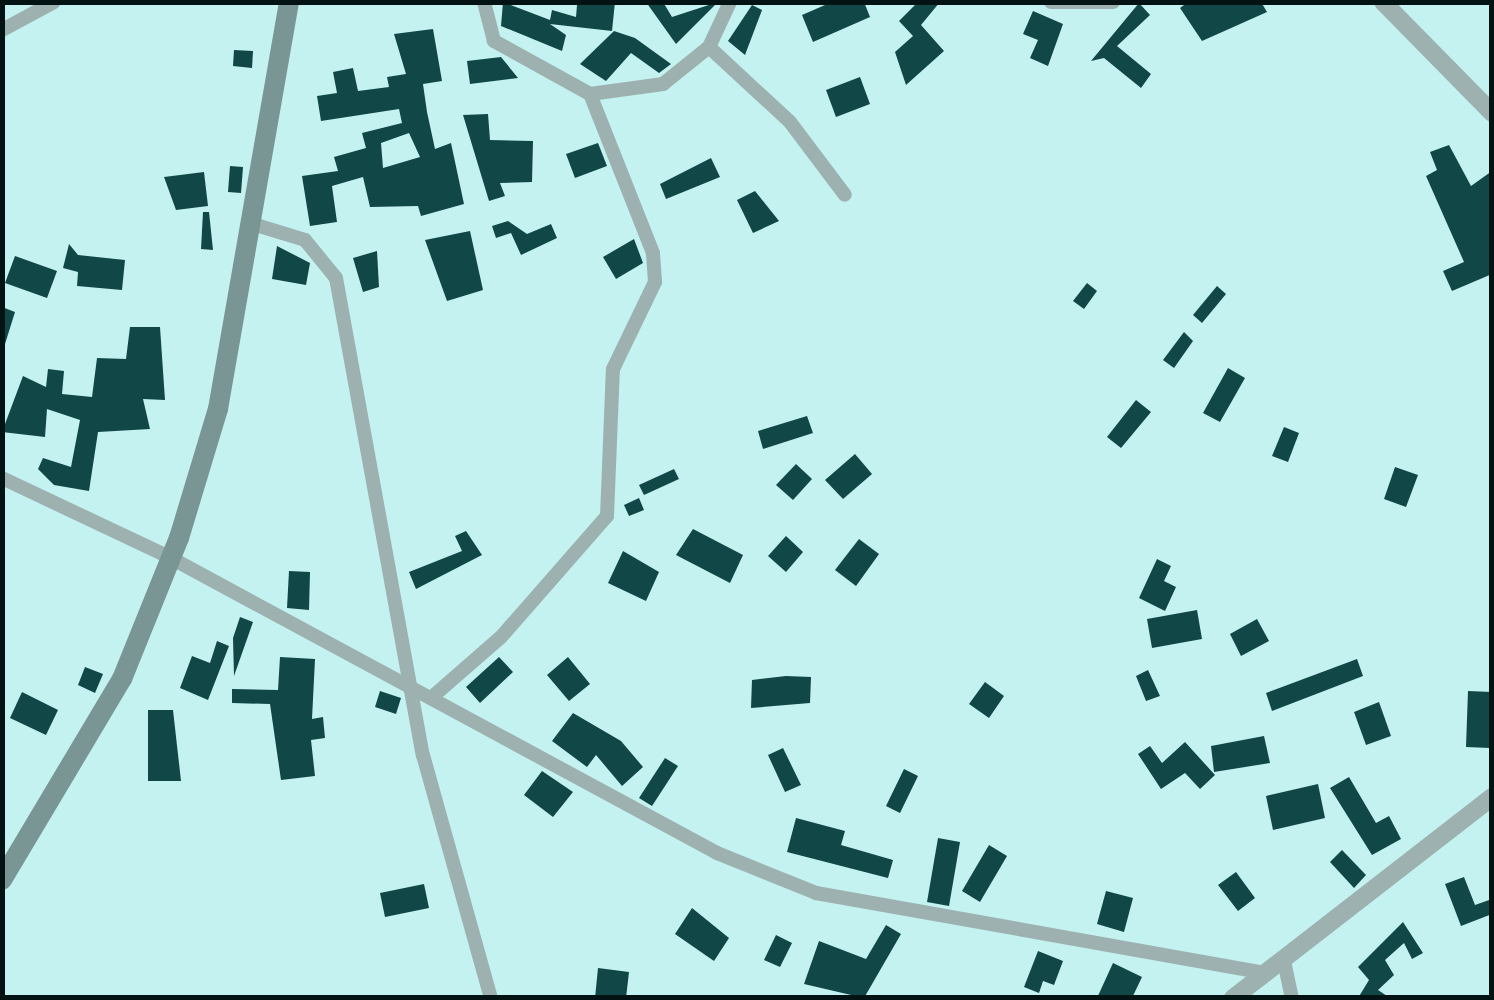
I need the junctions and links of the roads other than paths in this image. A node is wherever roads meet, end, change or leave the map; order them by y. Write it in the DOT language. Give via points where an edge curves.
graph roads {
  1 [pos="54,2"];
  2 [pos="289,2"];
  3 [pos="484,2"];
  4 [pos="730,2"];
  5 [pos="1051,2"];
  6 [pos="1114,2"];
  7 [pos="1384,2"];
  8 [pos="2,30"];
  9 [pos="710,46"];
  10 [pos="590,94"];
  11 [pos="1492,112"];
  12 [pos="845,195"];
  13 [pos="256,225"];
  14 [pos="2,478"];
  15 [pos="171,558"];
  16 [pos="415,690"];
  17 [pos="430,698"];
  18 [pos="1492,797"];
  19 [pos="2,880"];
  20 [pos="1284,960"];
  21 [pos="1266,974"];
  22 [pos="491,998"];
  23 [pos="1233,998"];
  24 [pos="1292,998"];
  1 -- 8 [label="street"];
  2 -- 13 [label="main road"];
  3 -- 10 [label="street" via="494,41"];
  4 -- 9 [label="street"];
  5 -- 6 [label="street"];
  7 -- 11 [label="street"];
  9 -- 10 [label="street" via="663,84"];
  9 -- 12 [label="street" via="790,122"];
  10 -- 17 [label="street" via="655,268 613,369 606,516 501,637"];
  13 -- 15 [label="main road" via="218,409"];
  13 -- 16 [label="street" via="305,240 336,278 360,440"];
  14 -- 15 [label="street"];
  15 -- 16 [label="street"];
  15 -- 19 [label="main road" via="122,679"];
  16 -- 17 [label="street"];
  16 -- 22 [label="street" via="423,755"];
  17 -- 21 [label="street" via="716,853 816,893"];
  18 -- 20 [label="street"];
  20 -- 21 [label="street"];
  20 -- 24 [label="street"];
  21 -- 23 [label="street"];
}
